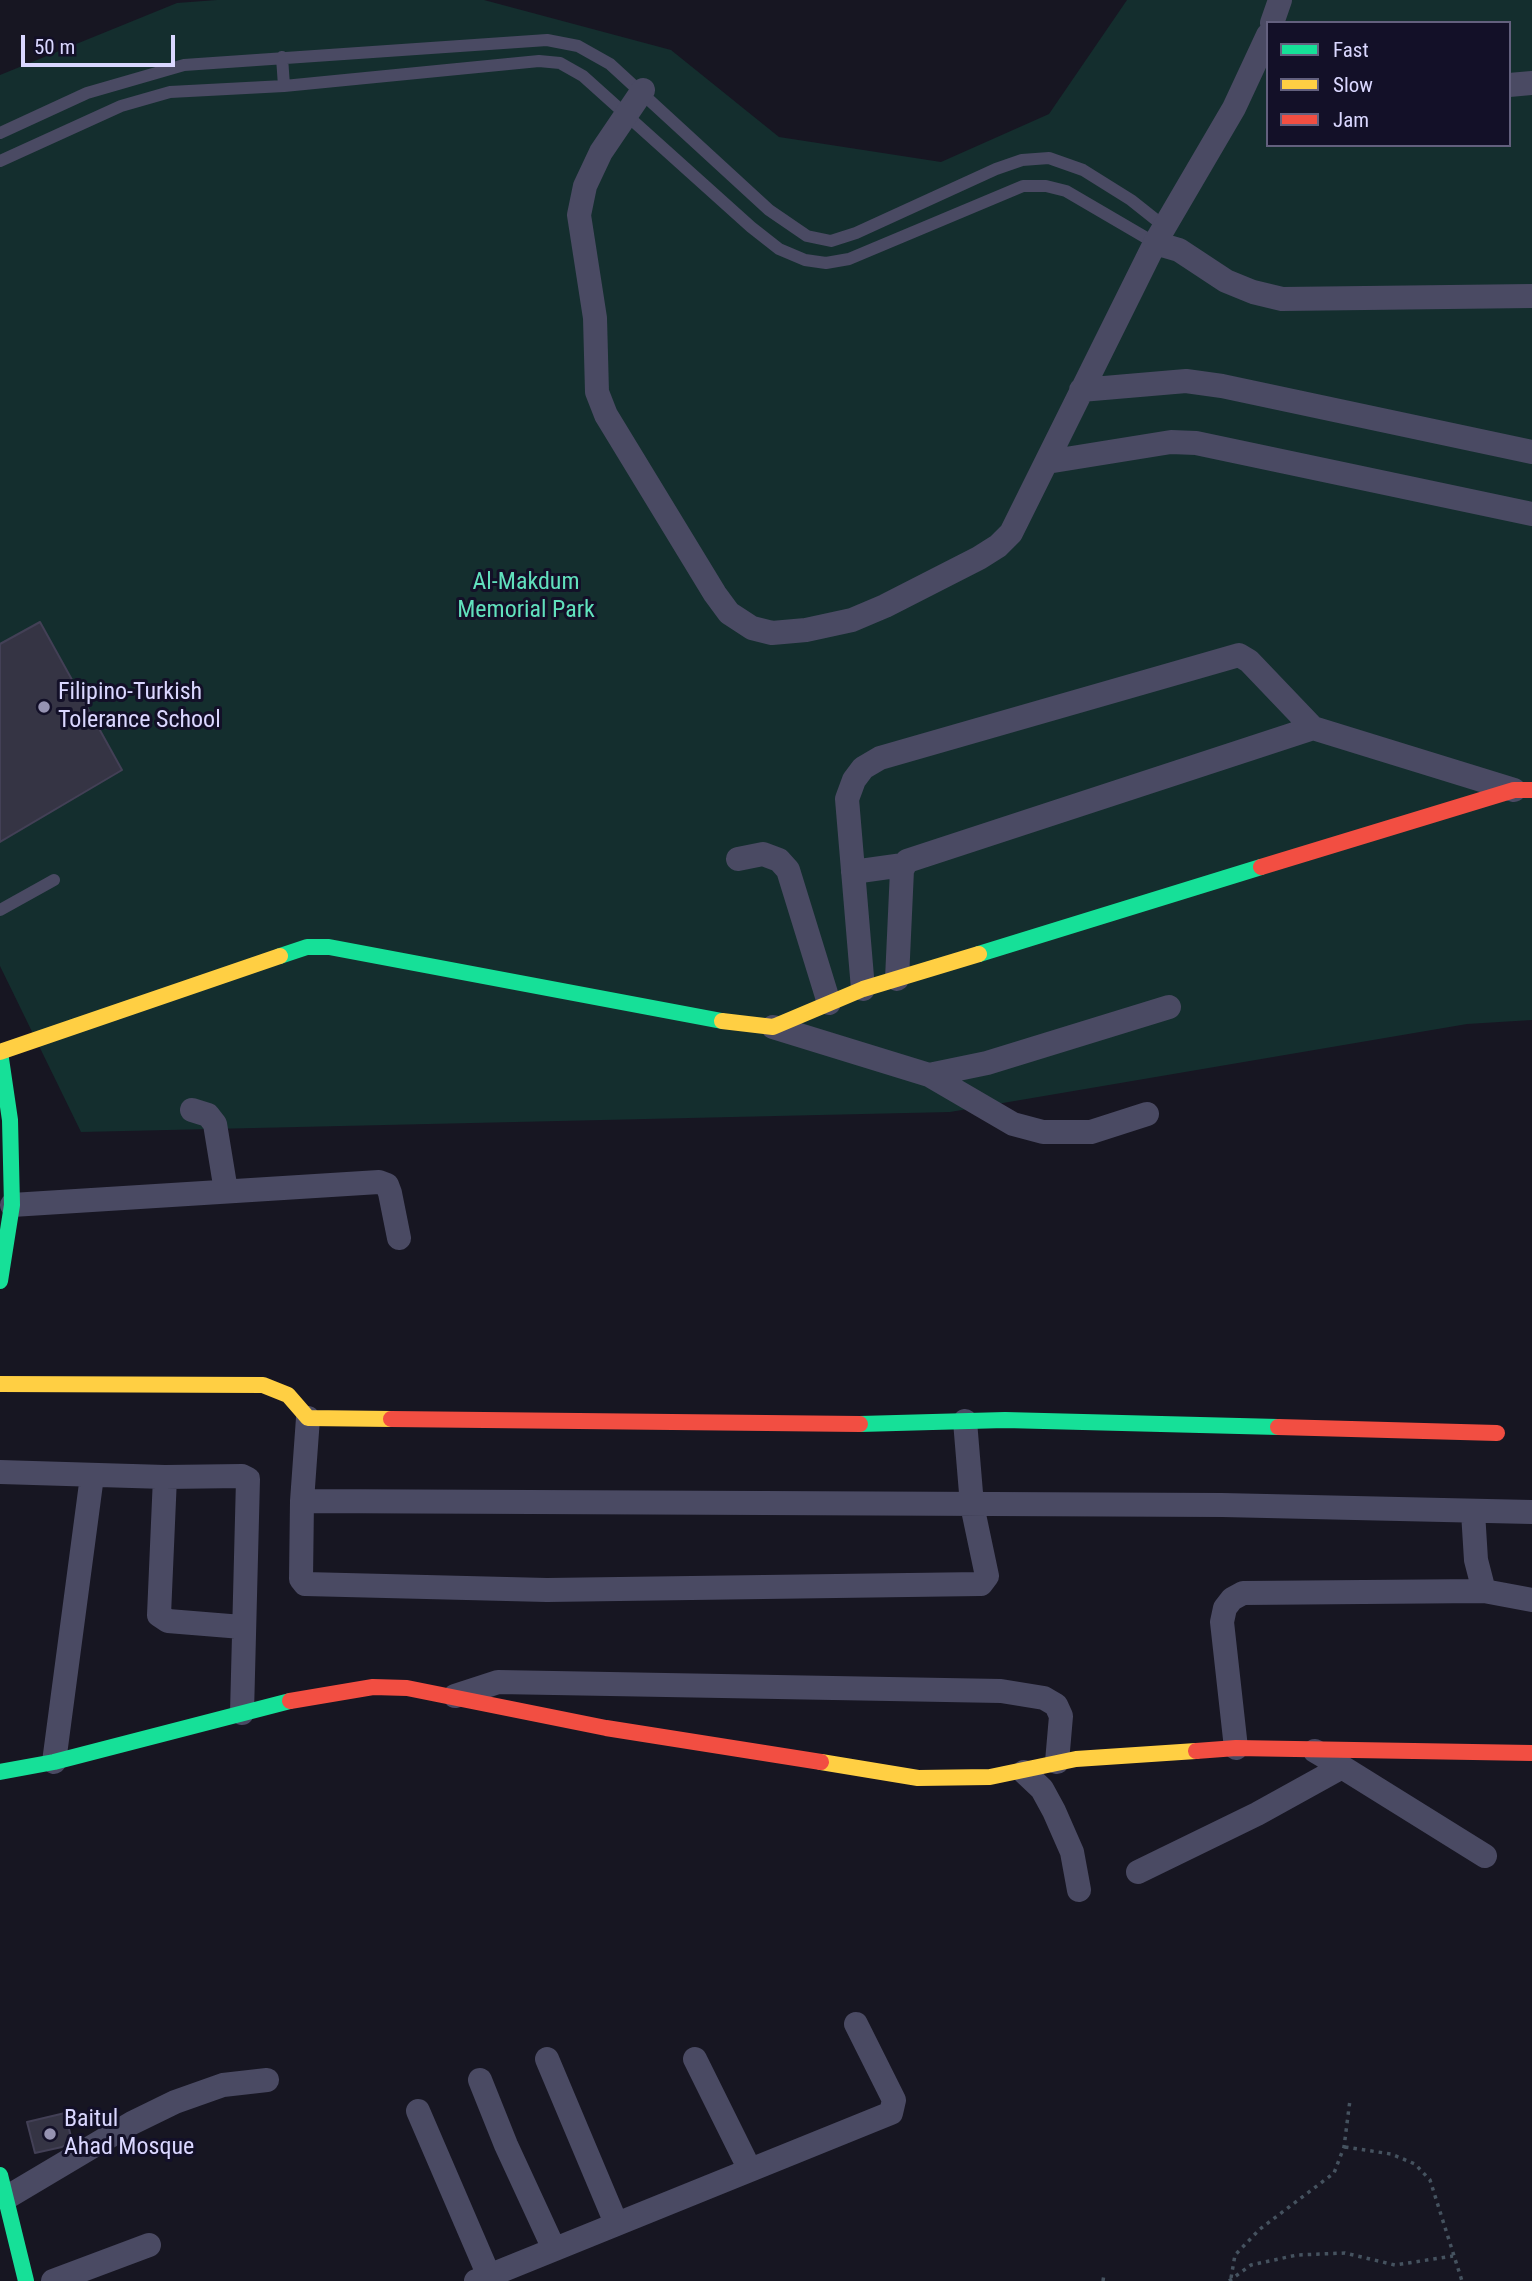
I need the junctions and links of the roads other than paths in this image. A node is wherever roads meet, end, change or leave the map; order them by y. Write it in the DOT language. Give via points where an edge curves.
graph roads {
  1 [pos="1280,0"];
  2 [pos="1273,21"];
  3 [pos="1266,44"];
  4 [pos="282,57"];
  5 [pos="1259,77"];
  6 [pos="1532,82"];
  7 [pos="1511,85"];
  8 [pos="284,86"];
  9 [pos="643,90"];
  10 [pos="625,113"];
  11 [pos="0,133"];
  12 [pos="0,161"];
  13 [pos="1166,240"];
  14 [pos="1532,296"];
  15 [pos="1081,390"];
  16 [pos="1532,452"];
  17 [pos="1047,462"];
  18 [pos="1532,514"];
  19 [pos="1313,728"];
  20 [pos="1523,790"];
  21 [pos="738,859"];
  22 [pos="903,865"];
  23 [pos="853,872"];
  24 [pos="54,880"];
  25 [pos="0,911"];
  26 [pos="897,979"];
  27 [pos="863,989"];
  28 [pos="829,1003"];
  29 [pos="1169,1007"];
  30 [pos="774,1027"];
  31 [pos="0,1052"];
  32 [pos="929,1075"];
  33 [pos="192,1110"];
  34 [pos="1147,1114"];
  35 [pos="226,1191"];
  36 [pos="12,1205"];
  37 [pos="399,1238"];
  38 [pos="0,1280"];
  39 [pos="0,1384"];
  40 [pos="308,1418"];
  41 [pos="965,1421"];
  42 [pos="1497,1433"];
  43 [pos="0,1472"];
  44 [pos="92,1476"];
  45 [pos="165,1477"];
  46 [pos="302,1501"];
  47 [pos="972,1505"];
  48 [pos="1473,1512"];
  49 [pos="1532,1512"];
  50 [pos="1483,1591"];
  51 [pos="1532,1600"];
  52 [pos="242,1627"];
  53 [pos="455,1696"];
  54 [pos="243,1713"];
  55 [pos="1236,1748"];
  56 [pos="1312,1748"];
  57 [pos="1532,1753"];
  58 [pos="54,1762"];
  59 [pos="1057,1762"];
  60 [pos="1342,1767"];
  61 [pos="0,1772"];
  62 [pos="1024,1772"];
  63 [pos="1485,1856"];
  64 [pos="1138,1872"];
  65 [pos="1079,1889"];
  66 [pos="856,2024"];
  67 [pos="547,2059"];
  68 [pos="695,2059"];
  69 [pos="267,2080"];
  70 [pos="480,2080"];
  71 [pos="418,2111"];
  72 [pos="750,2170"];
  73 [pos="3,2187"];
  74 [pos="616,2223"];
  75 [pos="149,2245"];
  76 [pos="554,2249"];
  77 [pos="483,2278"];
  78 [pos="26,2281"];
  79 [pos="53,2281"];
  1 -- 2 [label="street"];
  3 -- 5 [label="street"];
  4 -- 8 [label="lane"];
  4 -- 9 [label="lane" via="547,40 578,46"];
  4 -- 11 [label="lane" via="184,65 147,74 87,93"];
  5 -- 13 [label="street"];
  6 -- 7 [label="street"];
  8 -- 10 [label="lane" via="539,61 560,63 583,76"];
  8 -- 12 [label="lane" via="170,92 121,106"];
  9 -- 10 [label="street"];
  9 -- 13 [label="lane" via="769,210 807,236 831,241 996,169 1022,160 1049,159 1083,170 1131,200"];
  10 -- 13 [label="lane" via="751,227 779,249 805,260 849,259 1023,186 1066,191"];
  10 -- 17 [label="street" via="585,186 579,215 595,318 597,392 606,415 729,613 752,628 772,633 852,620 885,606 998,546 1011,533"];
  13 -- 14 [label="street" via="1226,281 1282,299"];
  13 -- 15 [label="street"];
  15 -- 16 [label="street" via="1186,381"];
  15 -- 17 [label="street"];
  17 -- 18 [label="street" via="1171,442 1196,443"];
  19 -- 20 [label="street"];
  19 -- 22 [label="street"];
  19 -- 23 [label="street" via="1239,655 880,758 863,768 847,799"];
  20 -- 26 [label="street"];
  21 -- 28 [label="street" via="763,854 779,860 788,870"];
  22 -- 23 [label="street"];
  22 -- 26 [label="street"];
  23 -- 27 [label="street"];
  24 -- 25 [label="lane"];
  26 -- 27 [label="street"];
  27 -- 28 [label="street"];
  28 -- 30 [label="street"];
  29 -- 32 [label="street" via="987,1063"];
  30 -- 31 [label="street" via="708,1020 329,947 307,947"];
  30 -- 32 [label="street"];
  31 -- 36 [label="street" via="10,1119"];
  32 -- 34 [label="street" via="1013,1124 1043,1132 1091,1132"];
  33 -- 35 [label="street" via="208,1115 215,1124"];
  35 -- 36 [label="street"];
  35 -- 37 [label="street" via="379,1182 387,1185 390,1193"];
  36 -- 38 [label="street"];
  39 -- 40 [label="street" via="263,1385 288,1395"];
  40 -- 41 [label="street" via="722,1424"];
  40 -- 46 [label="street"];
  41 -- 42 [label="street"];
  41 -- 47 [label="street"];
  43 -- 44 [label="street"];
  44 -- 45 [label="street"];
  44 -- 58 [label="street"];
  45 -- 52 [label="street" via="159,1615 168,1621"];
  45 -- 52 [label="street" via="242,1476 250,1482"];
  46 -- 47 [label="street"];
  46 -- 47 [label="street" via="301,1579 309,1586 547,1590 981,1584 988,1576"];
  47 -- 48 [label="street" via="1222,1504"];
  48 -- 49 [label="street"];
  48 -- 50 [label="street"];
  50 -- 51 [label="street"];
  50 -- 55 [label="street" via="1243,1593 1232,1599 1222,1622"];
  52 -- 54 [label="street"];
  53 -- 54 [label="street" via="373,1687 330,1692"];
  53 -- 59 [label="street" via="498,1682 1001,1691 1044,1698 1056,1705 1061,1716"];
  53 -- 62 [label="street" via="606,1728 918,1778"];
  54 -- 58 [label="street"];
  55 -- 56 [label="street"];
  55 -- 59 [label="street"];
  56 -- 57 [label="street"];
  56 -- 60 [label="street"];
  58 -- 61 [label="street"];
  59 -- 62 [label="street"];
  60 -- 63 [label="street"];
  60 -- 64 [label="street"];
  62 -- 65 [label="street" via="1054,1811 1072,1852"];
  66 -- 72 [label="street" via="894,2109"];
  67 -- 74 [label="street"];
  68 -- 72 [label="street"];
  69 -- 73 [label="street" via="223,2085 175,2102"];
  70 -- 76 [label="street"];
  71 -- 77 [label="street"];
  72 -- 74 [label="street"];
  73 -- 78 [label="street"];
  74 -- 76 [label="street"];
  75 -- 79 [label="street"];
  76 -- 77 [label="street"];
}
